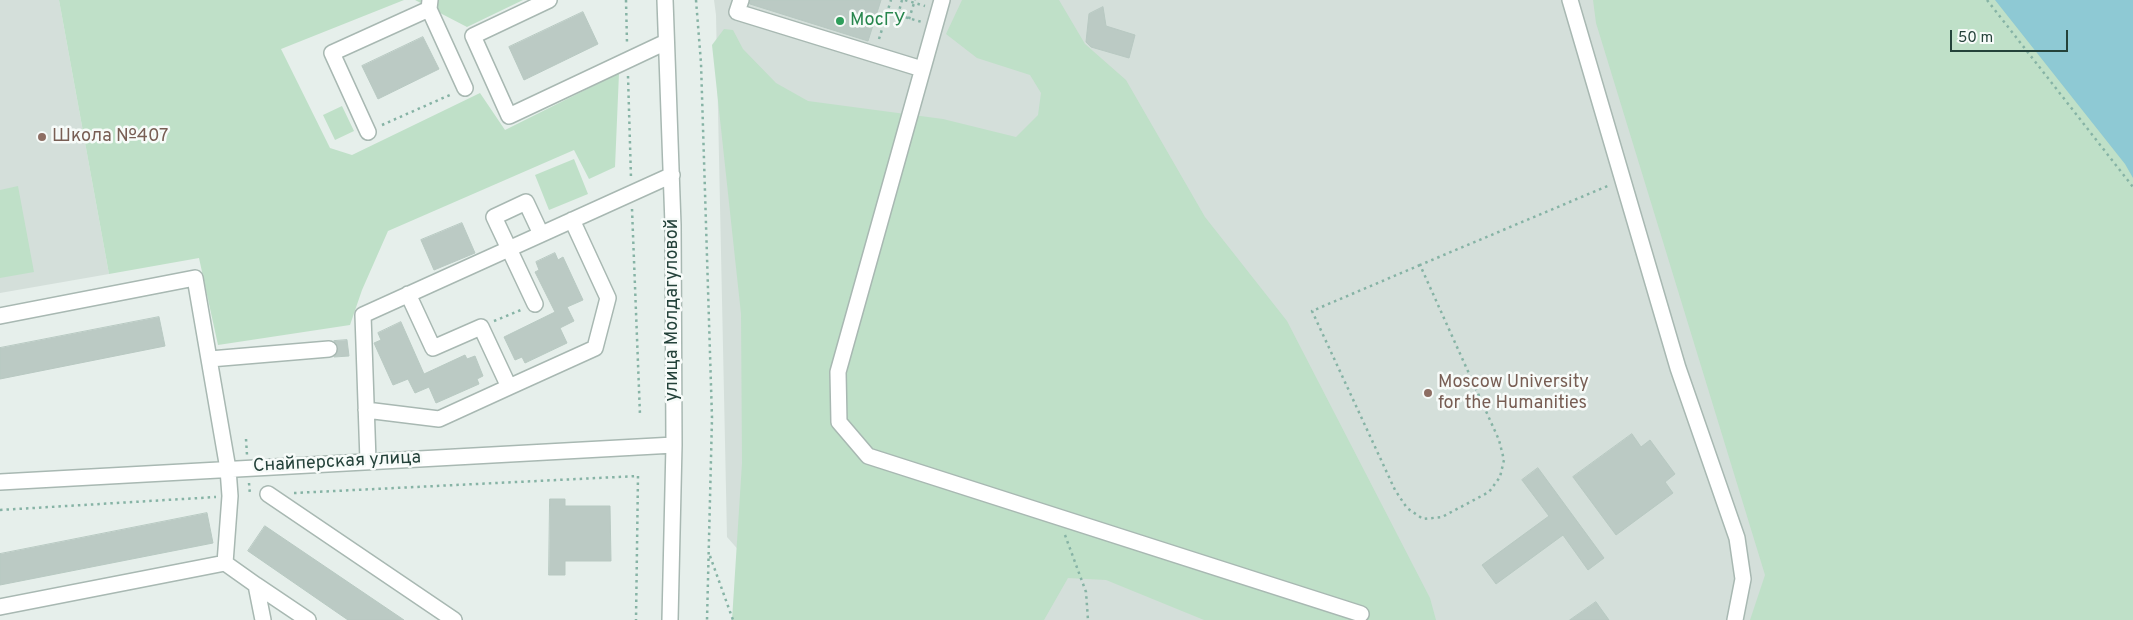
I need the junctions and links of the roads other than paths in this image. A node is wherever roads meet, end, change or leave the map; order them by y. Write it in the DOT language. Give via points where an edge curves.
graph roads {
  1 [pos="548,0"];
  2 [pos="665,0"];
  3 [pos="741,0"];
  4 [pos="1570,0"];
  5 [pos="429,4"];
  6 [pos="940,5"];
  7 [pos="666,42"];
  8 [pos="922,69"];
  9 [pos="464,88"];
  10 [pos="368,132"];
  11 [pos="672,175"];
  12 [pos="572,220"];
  13 [pos="541,234"];
  14 [pos="509,249"];
  15 [pos="408,294"];
  16 [pos="535,304"];
  17 [pos="0,316"];
  18 [pos="329,349"];
  19 [pos="210,359"];
  20 [pos="509,387"];
  21 [pos="366,410"];
  22 [pos="674,445"];
  23 [pos="368,462"];
  24 [pos="228,469"];
  25 [pos="0,482"];
  26 [pos="268,494"];
  27 [pos="225,563"];
  28 [pos="256,585"];
  29 [pos="0,607"];
  30 [pos="1361,614"];
  31 [pos="263,620"];
  32 [pos="308,620"];
  33 [pos="454,620"];
  34 [pos="670,620"];
  35 [pos="1735,620"];
  1 -- 7 [label="street" via="472,36 509,116"];
  2 -- 7 [label="street, улица Молдагуловой"];
  3 -- 8 [label="street" via="737,12"];
  4 -- 35 [label="street" via="1678,368 1737,538 1743,579"];
  5 -- 9 [label="street"];
  5 -- 10 [label="street" via="332,53"];
  6 -- 8 [label="street"];
  7 -- 11 [label="street, улица Молдагуловой"];
  8 -- 30 [label="street" via="838,372 839,422 868,456"];
  11 -- 12 [label="street"];
  11 -- 22 [label="street, улица Молдагуловой"];
  12 -- 13 [label="street"];
  12 -- 20 [label="street" via="608,298 595,348"];
  13 -- 14 [label="street"];
  13 -- 14 [label="street" via="526,202 494,217"];
  14 -- 15 [label="street"];
  14 -- 16 [label="street"];
  15 -- 20 [label="street" via="433,348 481,327"];
  15 -- 21 [label="street" via="363,315"];
  17 -- 19 [label="street" via="195,278"];
  18 -- 19 [label="street"];
  19 -- 24 [label="street"];
  20 -- 21 [label="street" via="439,420"];
  21 -- 23 [label="street"];
  22 -- 23 [label="street, Снайперская улица"];
  22 -- 34 [label="street, улица Молдагуловой"];
  23 -- 24 [label="street, Снайперская улица"];
  24 -- 25 [label="street, Снайперская улица"];
  24 -- 27 [label="street" via="230,496"];
  26 -- 33 [label="street"];
  27 -- 28 [label="street"];
  27 -- 29 [label="street"];
  28 -- 31 [label="street"];
  28 -- 32 [label="street"];
}
